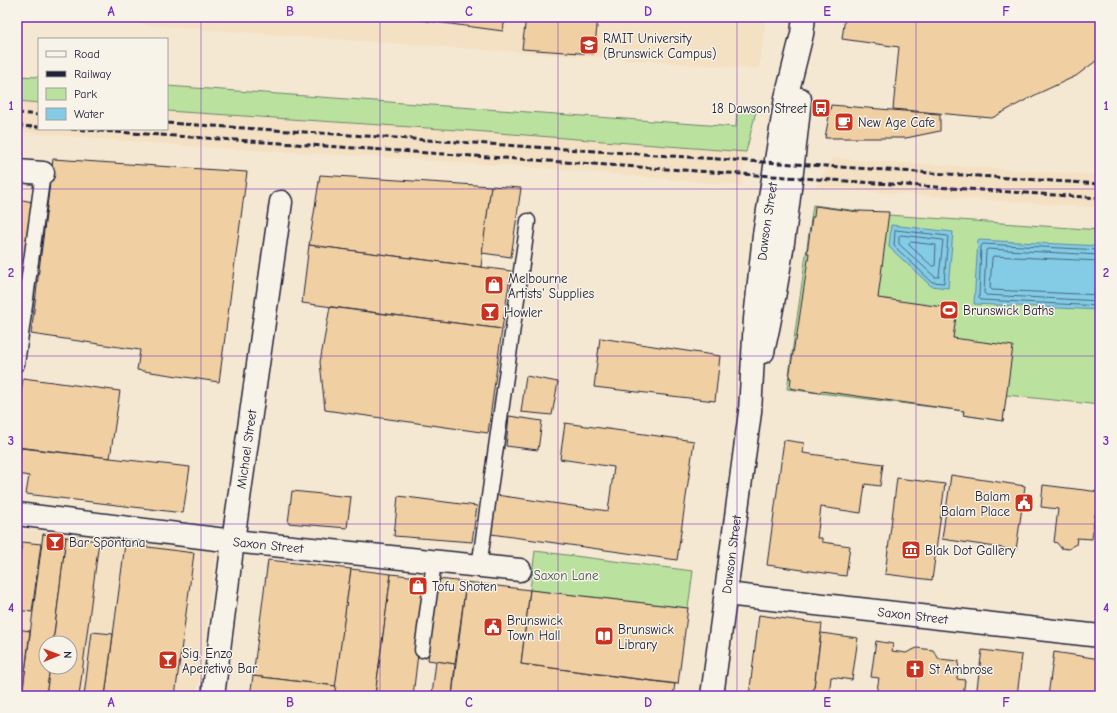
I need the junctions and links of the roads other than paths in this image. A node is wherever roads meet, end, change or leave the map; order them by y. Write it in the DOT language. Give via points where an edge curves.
graph roads {
  1 [pos="803,26"];
  2 [pos="17,171"];
  3 [pos="43,173"];
  4 [pos="281,202"];
  5 [pos="528,220"];
  6 [pos="21,303"];
  7 [pos="17,364"];
  8 [pos="17,514"];
  9 [pos="233,541"];
  10 [pos="434,562"];
  11 [pos="479,567"];
  12 [pos="520,570"];
  13 [pos="726,594"];
  14 [pos="1100,636"];
  15 [pos="422,650"];
  16 [pos="213,696"];
  17 [pos="712,696"];
  1 -- 13 [label="street, Dawson Street" via="800,98 788,204 770,321 750,412"];
  2 -- 3 [label="street"];
  3 -- 6 [label="lane"];
  4 -- 9 [label="street, Michael Street"];
  5 -- 11 [label="lane"];
  6 -- 7 [label="lane"];
  8 -- 9 [label="street, Saxon Street"];
  9 -- 10 [label="street, Saxon Street"];
  9 -- 16 [label="street, Michael Street"];
  10 -- 11 [label="street, Saxon Street"];
  10 -- 15 [label="lane"];
  11 -- 12 [label="street, Saxon Street"];
  13 -- 14 [label="street, Saxon Street"];
  13 -- 17 [label="street, Dawson Street"];
}
